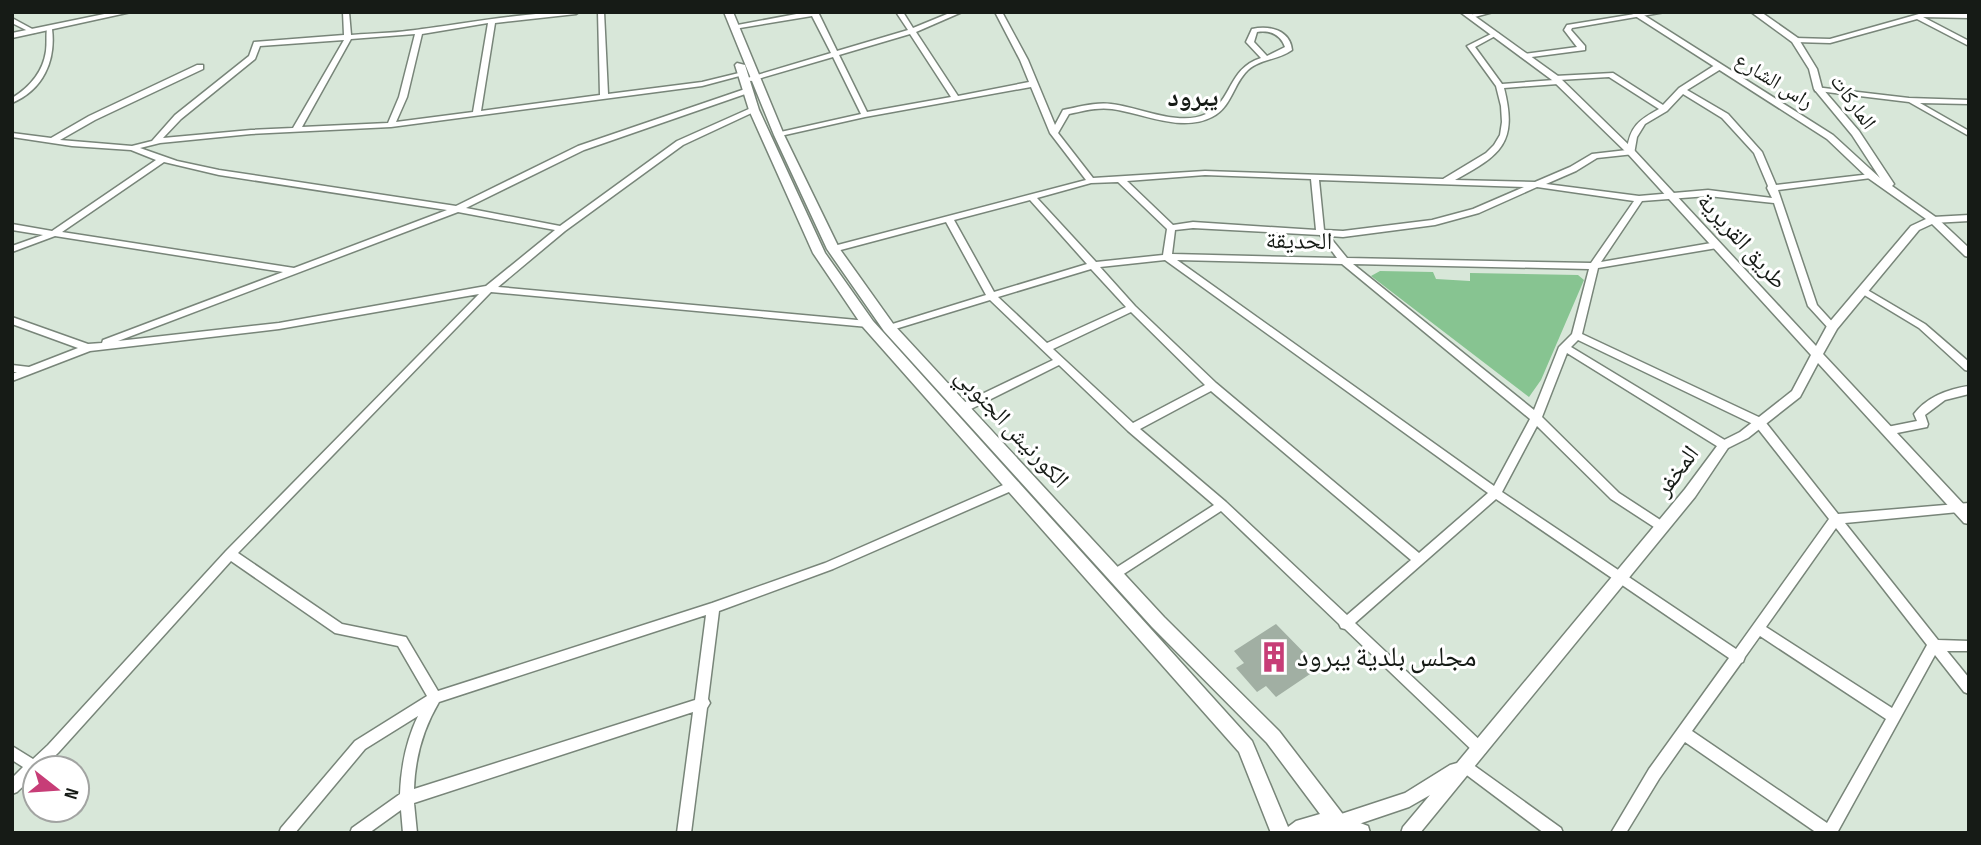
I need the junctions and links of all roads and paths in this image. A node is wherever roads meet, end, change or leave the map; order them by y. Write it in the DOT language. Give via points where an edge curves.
graph roads {
  1 [pos="92,12"];
  2 [pos="127,12"];
  3 [pos="346,12"];
  4 [pos="476,12"];
  5 [pos="575,12"];
  6 [pos="601,12"];
  7 [pos="718,12"];
  8 [pos="728,12"];
  9 [pos="899,12"];
  10 [pos="959,12"];
  11 [pos="998,12"];
  12 [pos="1490,12"];
  13 [pos="1662,12"];
  14 [pos="1755,12"];
  15 [pos="814,13"];
  16 [pos="1635,13"];
  17 [pos="1468,14"];
  18 [pos="1922,14"];
  19 [pos="1969,16"];
  20 [pos="101,18"];
  21 [pos="12,20"];
  22 [pos="492,21"];
  23 [pos="472,23"];
  24 [pos="734,27"];
  25 [pos="50,29"];
  26 [pos="34,32"];
  27 [pos="419,32"];
  28 [pos="909,32"];
  29 [pos="1495,34"];
  30 [pos="12,36"];
  31 [pos="348,38"];
  32 [pos="1795,40"];
  33 [pos="1969,44"];
  34 [pos="835,55"];
  35 [pos="1524,56"];
  36 [pos="1264,57"];
  37 [pos="200,67"];
  38 [pos="1718,67"];
  39 [pos="748,80"];
  40 [pos="1556,80"];
  41 [pos="1033,84"];
  42 [pos="1500,86"];
  43 [pos="1818,89"];
  44 [pos="1682,90"];
  45 [pos="604,97"];
  46 [pos="956,99"];
  47 [pos="1909,100"];
  48 [pos="12,101"];
  49 [pos="1969,102"];
  50 [pos="1664,109"];
  51 [pos="754,110"];
  52 [pos="477,114"];
  53 [pos="865,115"];
  54 [pos="390,125"];
  55 [pos="296,130"];
  56 [pos="1054,134"];
  57 [pos="1969,134"];
  58 [pos="12,135"];
  59 [pos="779,135"];
  60 [pos="52,141"];
  61 [pos="155,142"];
  62 [pos="132,148"];
  63 [pos="1631,152"];
  64 [pos="161,160"];
  65 [pos="1315,176"];
  66 [pos="1871,176"];
  67 [pos="1120,179"];
  68 [pos="1091,181"];
  69 [pos="1444,183"];
  70 [pos="1538,185"];
  71 [pos="1771,188"];
  72 [pos="1891,188"];
  73 [pos="1670,194"];
  74 [pos="1033,198"];
  75 [pos="1639,200"];
  76 [pos="1778,201"];
  77 [pos="460,208"];
  78 [pos="1969,218"];
  79 [pos="949,219"];
  80 [pos="1933,220"];
  81 [pos="12,227"];
  82 [pos="1171,228"];
  83 [pos="562,229"];
  84 [pos="1320,230"];
  85 [pos="53,234"];
  86 [pos="1717,245"];
  87 [pos="12,249"];
  88 [pos="833,249"];
  89 [pos="1969,254"];
  90 [pos="1167,257"];
  91 [pos="1346,263"];
  92 [pos="1093,265"];
  93 [pos="1594,266"];
  94 [pos="299,271"];
  95 [pos="489,289"];
  96 [pos="1864,291"];
  97 [pos="990,296"];
  98 [pos="1132,308"];
  99 [pos="12,320"];
  100 [pos="868,324"];
  101 [pos="1832,327"];
  102 [pos="888,328"];
  103 [pos="1577,335"];
  104 [pos="1048,347"];
  105 [pos="1564,347"];
  106 [pos="88,348"];
  107 [pos="1817,356"];
  108 [pos="1061,360"];
  109 [pos="12,368"];
  110 [pos="1969,368"];
  111 [pos="30,371"];
  112 [pos="12,378"];
  113 [pos="1212,386"];
  114 [pos="1969,390"];
  115 [pos="963,408"];
  116 [pos="1536,418"];
  117 [pos="1759,422"];
  118 [pos="1132,428"];
  119 [pos="1887,431"];
  120 [pos="1724,445"];
  121 [pos="1014,485"];
  122 [pos="1496,493"];
  123 [pos="1222,505"];
  124 [pos="1963,507"];
  125 [pos="1836,519"];
  126 [pos="1969,519"];
  127 [pos="1661,526"];
  128 [pos="230,554"];
  129 [pos="1418,559"];
  130 [pos="1115,574"];
  131 [pos="1618,578"];
  132 [pos="713,608"];
  133 [pos="1345,624"];
  134 [pos="1758,628"];
  135 [pos="1934,645"];
  136 [pos="1969,646"];
  137 [pos="1739,658"];
  138 [pos="1969,688"];
  139 [pos="435,698"];
  140 [pos="703,703"];
  141 [pos="1893,716"];
  142 [pos="1685,734"];
  143 [pos="1480,749"];
  144 [pos="46,754"];
  145 [pos="1465,765"];
  146 [pos="405,799"];
  147 [pos="1338,823"];
  148 [pos="1829,832"];
  149 [pos="286,833"];
  150 [pos="357,833"];
  151 [pos="410,833"];
  152 [pos="684,833"];
  153 [pos="1282,833"];
  154 [pos="1295,833"];
  155 [pos="1361,833"];
  156 [pos="1409,833"];
  157 [pos="1556,833"];
  158 [pos="1618,833"];
  1 -- 20 [label="street"];
  2 -- 20 [label="street"];
  3 -- 31 [label="street"];
  4 -- 23 [label="street"];
  5 -- 22 [label="street"];
  6 -- 45 [label="street"];
  7 -- 39 [label="main road, الكورنيش الجنوبي"];
  8 -- 24 [label="main road, الكورنيش الجنوبي"];
  9 -- 28 [label="street"];
  10 -- 28 [label="street"];
  11 -- 41 [label="street"];
  12 -- 17 [label="street"];
  13 -- 16 [label="street"];
  14 -- 32 [label="street, الماركات"];
  15 -- 24 [label="street"];
  15 -- 34 [label="street"];
  16 -- 35 [label="street" via="1566,28 1582,48 1578,50"];
  16 -- 38 [label="street, راس الشارع"];
  17 -- 29 [label="street, طريق القريرية"];
  18 -- 19 [label="street"];
  18 -- 32 [label="street" via="1830,41"];
  18 -- 33 [label="street"];
  20 -- 25 [label="street"];
  21 -- 26 [label="street"];
  22 -- 23 [label="street"];
  22 -- 52 [label="street"];
  23 -- 27 [label="street"];
  24 -- 39 [label="main road, الكورنيش الجنوبي"];
  25 -- 26 [label="street"];
  25 -- 48 [label="street" via="39,83"];
  26 -- 30 [label="street"];
  27 -- 31 [label="street"];
  27 -- 54 [label="street"];
  28 -- 34 [label="street"];
  28 -- 46 [label="street"];
  29 -- 35 [label="street, طريق القريرية"];
  29 -- 42 [label="street" via="1471,46"];
  31 -- 55 [label="street"];
  31 -- 61 [label="street" via="257,44 252,57 177,117"];
  32 -- 43 [label="street, الماركات" via="1813,69"];
  34 -- 39 [label="street"];
  34 -- 53 [label="street"];
  35 -- 40 [label="street, طريق القريرية"];
  36 -- 36 [label="street" via="1282,55 1289,48 1279,32 1254,30 1250,42"];
  36 -- 56 [label="street" via="1245,69 1220,108 1206,117 1163,117 1107,106 1066,112"];
  37 -- 60 [label="street"];
  38 -- 44 [label="street"];
  38 -- 66 [label="street, راس الشارع" via="1830,137"];
  39 -- 45 [label="street"];
  39 -- 51 [label="main road, الكورنيش الجنوبي"];
  39 -- 59 [label="main road, الكورنيش الجنوبي"];
  39 -- 77 [label="street" via="582,148"];
  40 -- 42 [label="street"];
  40 -- 50 [label="street" via="1611,75"];
  40 -- 63 [label="street, طريق القريرية"];
  41 -- 46 [label="street"];
  41 -- 56 [label="street"];
  42 -- 69 [label="street" via="1509,115 1501,144"];
  43 -- 47 [label="street"];
  43 -- 72 [label="street, الماركات" via="1856,133"];
  44 -- 50 [label="street"];
  44 -- 71 [label="street" via="1743,134 1758,152"];
  45 -- 52 [label="street"];
  46 -- 53 [label="street"];
  47 -- 49 [label="street"];
  47 -- 57 [label="street"];
  50 -- 63 [label="street" via="1642,122"];
  51 -- 83 [label="street" via="680,143"];
  51 -- 100 [label="main road, الكورنيش الجنوبي" via="819,253"];
  52 -- 54 [label="street"];
  53 -- 59 [label="street"];
  54 -- 55 [label="street"];
  55 -- 61 [label="street"];
  56 -- 68 [label="street"];
  58 -- 60 [label="street"];
  59 -- 88 [label="main road, الكورنيش الجنوبي"];
  60 -- 62 [label="street"];
  61 -- 62 [label="street"];
  62 -- 64 [label="street"];
  63 -- 70 [label="street" via="1595,156"];
  63 -- 73 [label="street, طريق القريرية"];
  64 -- 77 [label="street"];
  64 -- 85 [label="street"];
  65 -- 67 [label="street" via="1205,173"];
  65 -- 69 [label="street"];
  65 -- 84 [label="street"];
  66 -- 71 [label="street"];
  66 -- 72 [label="street, راس الشارع"];
  67 -- 68 [label="street"];
  67 -- 82 [label="street"];
  68 -- 74 [label="street"];
  69 -- 70 [label="street"];
  70 -- 75 [label="street"];
  70 -- 84 [label="street" via="1476,212 1432,223 1343,234"];
  71 -- 76 [label="street"];
  72 -- 80 [label="street"];
  73 -- 75 [label="street"];
  73 -- 76 [label="street"];
  73 -- 86 [label="street, طريق القريرية"];
  74 -- 79 [label="street"];
  74 -- 92 [label="street"];
  75 -- 93 [label="street"];
  76 -- 101 [label="street" via="1813,306"];
  77 -- 83 [label="street"];
  77 -- 94 [label="street"];
  78 -- 80 [label="street"];
  79 -- 88 [label="street"];
  79 -- 97 [label="street"];
  80 -- 89 [label="street"];
  80 -- 96 [label="street, المخفر" via="1915,228"];
  81 -- 85 [label="street"];
  82 -- 84 [label="street"];
  82 -- 90 [label="street"];
  83 -- 95 [label="street"];
  84 -- 91 [label="street"];
  85 -- 87 [label="street"];
  85 -- 94 [label="street"];
  86 -- 93 [label="street, الحديقة"];
  86 -- 107 [label="street, طريق القريرية"];
  88 -- 102 [label="main road, الكورنيش الجنوبي"];
  90 -- 91 [label="street, الحديقة"];
  90 -- 92 [label="street, الحديقة"];
  90 -- 122 [label="street"];
  91 -- 93 [label="street, الحديقة"];
  91 -- 116 [label="street"];
  92 -- 97 [label="street, الحديقة"];
  92 -- 98 [label="street"];
  93 -- 103 [label="street"];
  94 -- 106 [label="street"];
  95 -- 100 [label="street"];
  95 -- 106 [label="street" via="279,326"];
  95 -- 128 [label="street"];
  96 -- 101 [label="street, المخفر"];
  96 -- 110 [label="street" via="1922,326"];
  97 -- 102 [label="street, الحديقة"];
  97 -- 104 [label="street"];
  98 -- 104 [label="street"];
  98 -- 113 [label="street"];
  99 -- 106 [label="street"];
  100 -- 121 [label="main road, الكورنيش الجنوبي"];
  101 -- 107 [label="street, المخفر"];
  102 -- 115 [label="main road, الكورنيش الجنوبي"];
  103 -- 105 [label="street"];
  103 -- 117 [label="street"];
  104 -- 108 [label="street"];
  105 -- 116 [label="street"];
  105 -- 120 [label="street"];
  106 -- 111 [label="street"];
  107 -- 117 [label="street, المخفر" via="1796,394"];
  107 -- 119 [label="street, طريق القريرية"];
  108 -- 115 [label="street"];
  108 -- 118 [label="street"];
  109 -- 111 [label="street"];
  111 -- 112 [label="street"];
  113 -- 118 [label="street"];
  113 -- 129 [label="street"];
  114 -- 119 [label="street" via="1954,391 1929,404 1919,414 1923,424"];
  115 -- 130 [label="main road, الكورنيش الجنوبي"];
  116 -- 122 [label="street"];
  116 -- 127 [label="street" via="1615,496"];
  117 -- 120 [label="street, المخفر"];
  117 -- 125 [label="street"];
  118 -- 123 [label="street"];
  119 -- 124 [label="street, طريق القريرية"];
  120 -- 127 [label="street, المخفر"];
  121 -- 132 [label="street" via="829,566"];
  121 -- 153 [label="main road, الكورنيش الجنوبي" via="1246,747"];
  122 -- 129 [label="street"];
  122 -- 131 [label="street"];
  123 -- 130 [label="street"];
  123 -- 133 [label="street"];
  124 -- 125 [label="street"];
  124 -- 126 [label="street, طريق القريرية"];
  125 -- 134 [label="street"];
  125 -- 135 [label="street"];
  127 -- 131 [label="street, المخفر"];
  128 -- 139 [label="street" via="339,629 402,641"];
  128 -- 144 [label="street"];
  129 -- 133 [label="street"];
  130 -- 147 [label="main road, الكورنيش الجنوبي" via="1273,737"];
  131 -- 137 [label="street"];
  131 -- 143 [label="street, المخفر"];
  132 -- 139 [label="street"];
  132 -- 140 [label="street"];
  133 -- 143 [label="street"];
  134 -- 137 [label="street"];
  134 -- 141 [label="street"];
  135 -- 136 [label="street"];
  135 -- 138 [label="street"];
  135 -- 141 [label="street"];
  137 -- 142 [label="street"];
  139 -- 146 [label="street" via="420,719"];
  139 -- 149 [label="street" via="360,745"];
  140 -- 146 [label="street"];
  140 -- 152 [label="street"];
  141 -- 148 [label="street"];
  142 -- 148 [label="street"];
  142 -- 158 [label="street"];
  143 -- 145 [label="street, المخفر"];
  145 -- 147 [label="street" via="1409,799"];
  145 -- 156 [label="street"];
  145 -- 157 [label="street"];
  146 -- 150 [label="street"];
  146 -- 151 [label="street"];
  147 -- 154 [label="main road" via="1318,822"];
  147 -- 155 [label="main road"];
}
